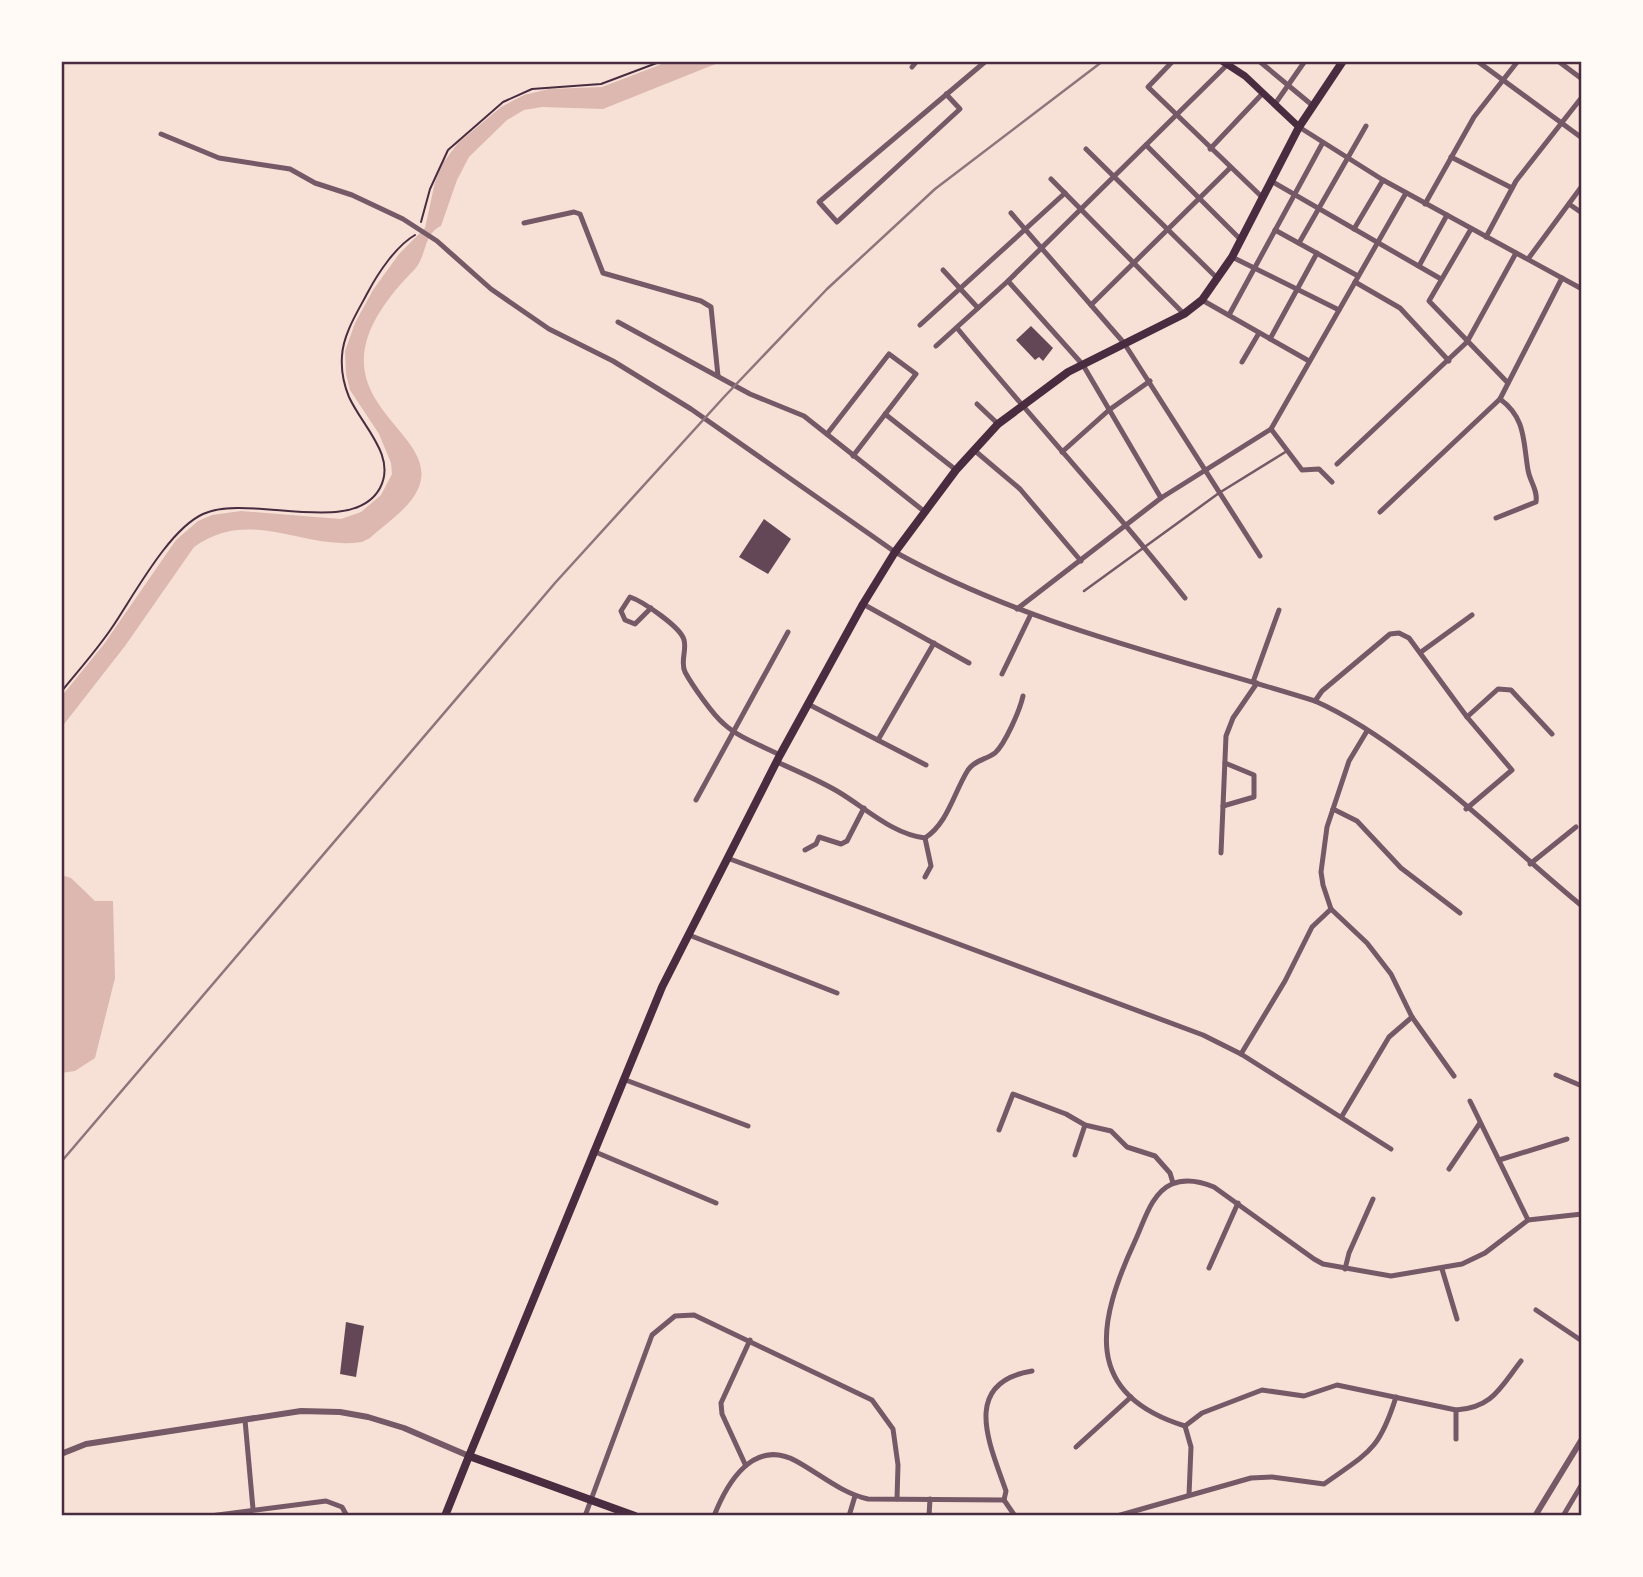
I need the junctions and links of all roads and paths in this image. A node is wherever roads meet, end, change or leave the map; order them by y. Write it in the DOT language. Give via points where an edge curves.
graph roads {
  1 [pos="662,61"];
  2 [pos="917,61"];
  3 [pos="986,61"];
  4 [pos="1173,61"];
  5 [pos="1259,61"];
  6 [pos="1306,61"];
  7 [pos="1477,61"];
  8 [pos="1518,61"];
  9 [pos="1558,61"];
  10 [pos="1227,62"];
  11 [pos="1341,62"];
  12 [pos="912,67"];
  13 [pos="1582,79"];
  14 [pos="1503,81"];
  15 [pos="1289,88"];
  16 [pos="1263,93"];
  17 [pos="946,94"];
  18 [pos="1582,97"];
  19 [pos="1275,104"];
  20 [pos="1312,105"];
  21 [pos="1175,116"];
  22 [pos="1561,123"];
  23 [pos="1367,126"];
  24 [pos="1298,127"];
  25 [pos="160,134"];
  26 [pos="1582,138"];
  27 [pos="1322,144"];
  28 [pos="1146,145"];
  29 [pos="1086,149"];
  30 [pos="1210,149"];
  31 [pos="1451,157"];
  32 [pos="1349,160"];
  33 [pos="1230,168"];
  34 [pos="1114,177"];
  35 [pos="1051,179"];
  36 [pos="1270,180"];
  37 [pos="1383,180"];
  38 [pos="1582,186"];
  39 [pos="1512,188"];
  40 [pos="1065,193"];
  41 [pos="1406,193"];
  42 [pos="1294,194"];
  43 [pos="1262,197"];
  44 [pos="1199,198"];
  45 [pos="1425,204"];
  46 [pos="1569,204"];
  47 [pos="1081,209"];
  48 [pos="1320,209"];
  49 [pos="1010,212"];
  50 [pos="1582,213"];
  51 [pos="1447,215"];
  52 [pos="524,223"];
  53 [pos="1168,229"];
  54 [pos="1354,229"];
  55 [pos="1471,229"];
  56 [pos="419,230"];
  57 [pos="1025,230"];
  58 [pos="1275,230"];
  59 [pos="1486,237"];
  60 [pos="1241,240"];
  61 [pos="1377,242"];
  62 [pos="1299,243"];
  63 [pos="1042,248"];
  64 [pos="1317,253"];
  65 [pos="1516,253"];
  66 [pos="1232,257"];
  67 [pos="1528,259"];
  68 [pos="1134,263"];
  69 [pos="1419,266"];
  70 [pos="1255,267"];
  71 [pos="943,270"];
  72 [pos="1562,278"];
  73 [pos="1218,279"];
  74 [pos="1356,279"];
  75 [pos="1441,279"];
  76 [pos="1008,281"];
  77 [pos="961,288"];
  78 [pos="1298,289"];
  79 [pos="1582,289"];
  80 [pos="1202,300"];
  81 [pos="1091,306"];
  82 [pos="978,307"];
  83 [pos="1339,310"];
  84 [pos="1184,314"];
  85 [pos="1229,316"];
  86 [pos="618,322"];
  87 [pos="920,325"];
  88 [pos="957,328"];
  89 [pos="1259,333"];
  90 [pos="1270,339"];
  91 [pos="1467,342"];
  92 [pos="1124,343"];
  93 [pos="936,346"];
  94 [pos="1309,361"];
  95 [pos="1448,361"];
  96 [pos="1242,362"];
  97 [pos="1083,365"];
  98 [pos="719,377"];
  99 [pos="1150,381"];
  100 [pos="1507,382"];
  101 [pos="1500,398"];
  102 [pos="977,404"];
  103 [pos="1021,406"];
  104 [pos="1109,410"];
  105 [pos="885,414"];
  106 [pos="998,424"];
  107 [pos="1271,429"];
  108 [pos="827,434"];
  109 [pos="974,450"];
  110 [pos="1287,451"];
  111 [pos="1062,452"];
  112 [pos="853,456"];
  113 [pos="1337,464"];
  114 [pos="1204,468"];
  115 [pos="956,471"];
  116 [pos="1332,482"];
  117 [pos="1219,493"];
  118 [pos="1161,498"];
  119 [pos="925,512"];
  120 [pos="1380,512"];
  121 [pos="1496,518"];
  122 [pos="1128,524"];
  123 [pos="1145,547"];
  124 [pos="895,552"];
  125 [pos="1260,556"];
  126 [pos="1081,561"];
  127 [pos="1084,591"];
  128 [pos="1185,598"];
  129 [pos="863,604"];
  130 [pos="651,608"];
  131 [pos="1017,609"];
  132 [pos="1279,610"];
  133 [pos="1031,614"];
  134 [pos="1472,615"];
  135 [pos="788,632"];
  136 [pos="934,643"];
  137 [pos="1421,652"];
  138 [pos="969,663"];
  139 [pos="1002,674"];
  140 [pos="1255,683"];
  141 [pos="61,692"];
  142 [pos="1023,696"];
  143 [pos="1315,702"];
  144 [pos="808,704"];
  145 [pos="1467,717"];
  146 [pos="733,730"];
  147 [pos="1367,731"];
  148 [pos="1552,734"];
  149 [pos="878,740"];
  150 [pos="779,759"];
  151 [pos="1225,763"];
  152 [pos="926,765"];
  153 [pos="696,800"];
  154 [pos="1223,806"];
  155 [pos="864,808"];
  156 [pos="1333,809"];
  157 [pos="1466,809"];
  158 [pos="1576,827"];
  159 [pos="925,838"];
  160 [pos="805,850"];
  161 [pos="1220,853"];
  162 [pos="730,859"];
  163 [pos="1530,864"];
  164 [pos="925,877"];
  165 [pos="1582,906"];
  166 [pos="1331,909"];
  167 [pos="1460,913"];
  168 [pos="689,935"];
  169 [pos="837,993"];
  170 [pos="1412,1017"];
  171 [pos="1241,1054"];
  172 [pos="1556,1075"];
  173 [pos="1454,1076"];
  174 [pos="621,1079"];
  175 [pos="1582,1086"];
  176 [pos="1470,1101"];
  177 [pos="1342,1116"];
  178 [pos="1480,1123"];
  179 [pos="1085,1125"];
  180 [pos="748,1126"];
  181 [pos="999,1130"];
  182 [pos="1567,1139"];
  183 [pos="1391,1149"];
  184 [pos="593,1151"];
  185 [pos="1075,1155"];
  186 [pos="1499,1160"];
  187 [pos="1449,1169"];
  188 [pos="1173,1183"];
  189 [pos="1374,1199"];
  190 [pos="716,1203"];
  191 [pos="1238,1203"];
  192 [pos="1582,1214"];
  193 [pos="1528,1220"];
  194 [pos="1209,1268"];
  195 [pos="1345,1269"];
  196 [pos="1441,1269"];
  197 [pos="1536,1310"];
  198 [pos="1457,1319"];
  199 [pos="750,1340"];
  200 [pos="1582,1341"];
  201 [pos="1521,1361"];
  202 [pos="1032,1371"];
  203 [pos="1131,1397"];
  204 [pos="1396,1397"];
  205 [pos="1456,1410"];
  206 [pos="245,1420"];
  207 [pos="1185,1426"];
  208 [pos="1455,1439"];
  209 [pos="1582,1439"];
  210 [pos="1076,1447"];
  211 [pos="61,1454"];
  212 [pos="469,1455"];
  213 [pos="745,1464"];
  214 [pos="1582,1484"];
  215 [pos="1189,1495"];
  216 [pos="855,1496"];
  217 [pos="592,1498"];
  218 [pos="897,1499"];
  219 [pos="930,1499"];
  220 [pos="1004,1500"];
  221 [pos="253,1509"];
  222 [pos="210,1516"];
  223 [pos="346,1516"];
  224 [pos="446,1516"];
  225 [pos="585,1516"];
  226 [pos="635,1516"];
  227 [pos="714,1516"];
  228 [pos="849,1516"];
  229 [pos="929,1516"];
  230 [pos="1015,1516"];
  231 [pos="1116,1516"];
  232 [pos="1535,1516"];
  233 [pos="1563,1516"];
  1 -- 56 [label="path" via="601,84 532,89 503,102 448,150 430,189"];
  2 -- 12 [label="street"];
  3 -- 17 [label="street"];
  4 -- 21 [label="street" via="1148,87"];
  5 -- 15 [label="street"];
  6 -- 15 [label="street"];
  7 -- 14 [label="street"];
  8 -- 14 [label="street"];
  9 -- 13 [label="street"];
  10 -- 16 [label="main road"];
  10 -- 21 [label="street"];
  11 -- 20 [label="main road"];
  14 -- 22 [label="street"];
  14 -- 31 [label="street" via="1474,117"];
  15 -- 19 [label="street"];
  15 -- 20 [label="street"];
  16 -- 19 [label="main road"];
  16 -- 30 [label="street"];
  17 -- 17 [label="street" via="819,202 838,222 960,109"];
  18 -- 22 [label="street"];
  19 -- 24 [label="main road"];
  20 -- 24 [label="main road"];
  21 -- 28 [label="street"];
  21 -- 30 [label="street"];
  22 -- 26 [label="street"];
  22 -- 39 [label="street"];
  23 -- 32 [label="street"];
  24 -- 27 [label="street"];
  24 -- 36 [label="main road"];
  25 -- 56 [label="street" via="219,158 290,169 327,188 380,206"];
  27 -- 32 [label="street"];
  27 -- 42 [label="street"];
  28 -- 34 [label="street"];
  28 -- 44 [label="street"];
  29 -- 34 [label="street"];
  30 -- 33 [label="street"];
  31 -- 39 [label="street"];
  31 -- 45 [label="street"];
  32 -- 37 [label="street"];
  32 -- 48 [label="street"];
  33 -- 43 [label="street"];
  33 -- 44 [label="street"];
  34 -- 47 [label="street"];
  34 -- 53 [label="street"];
  35 -- 40 [label="street"];
  36 -- 42 [label="street"];
  36 -- 43 [label="main road"];
  37 -- 41 [label="street"];
  37 -- 54 [label="street"];
  38 -- 46 [label="street"];
  39 -- 59 [label="street"];
  40 -- 47 [label="street"];
  40 -- 57 [label="street"];
  41 -- 45 [label="street"];
  41 -- 61 [label="street"];
  42 -- 48 [label="street"];
  42 -- 58 [label="street"];
  43 -- 60 [label="main road"];
  44 -- 53 [label="street"];
  44 -- 60 [label="street"];
  45 -- 51 [label="street"];
  46 -- 50 [label="street"];
  46 -- 67 [label="street"];
  47 -- 63 [label="street"];
  47 -- 68 [label="street"];
  48 -- 54 [label="street"];
  48 -- 62 [label="street"];
  49 -- 57 [label="street"];
  51 -- 55 [label="street"];
  51 -- 69 [label="street"];
  52 -- 98 [label="street" via="580,214 603,273 710,307"];
  53 -- 68 [label="street"];
  53 -- 73 [label="street"];
  54 -- 61 [label="street"];
  55 -- 59 [label="street"];
  55 -- 75 [label="street"];
  56 -- 124 [label="street" via="491,289 550,329 691,409"];
  56 -- 141 [label="path" via="370,288 342,354 349,396 384,462 386,476 378,492 361,505 330,513 258,507 201,514 178,533"];
  57 -- 63 [label="street"];
  57 -- 77 [label="street"];
  58 -- 62 [label="street"];
  58 -- 70 [label="street"];
  59 -- 65 [label="street"];
  60 -- 66 [label="main road"];
  61 -- 69 [label="street"];
  61 -- 74 [label="street"];
  62 -- 64 [label="street"];
  63 -- 76 [label="street"];
  63 -- 81 [label="street"];
  64 -- 74 [label="street"];
  64 -- 78 [label="street"];
  65 -- 67 [label="street"];
  65 -- 91 [label="street"];
  66 -- 70 [label="street"];
  66 -- 73 [label="main road"];
  67 -- 72 [label="street"];
  68 -- 81 [label="street"];
  68 -- 84 [label="street"];
  69 -- 75 [label="street"];
  70 -- 78 [label="street"];
  70 -- 85 [label="street"];
  71 -- 77 [label="street"];
  72 -- 79 [label="street"];
  72 -- 100 [label="street"];
  73 -- 80 [label="main road"];
  74 -- 83 [label="street"];
  74 -- 95 [label="street" via="1400,308"];
  75 -- 91 [label="street" via="1429,301"];
  76 -- 82 [label="street"];
  76 -- 97 [label="street"];
  77 -- 82 [label="street"];
  77 -- 87 [label="street"];
  78 -- 83 [label="street"];
  78 -- 90 [label="street"];
  80 -- 84 [label="main road"];
  80 -- 85 [label="street"];
  81 -- 92 [label="street"];
  82 -- 88 [label="street"];
  83 -- 94 [label="street"];
  84 -- 92 [label="main road"];
  85 -- 89 [label="street"];
  86 -- 98 [label="street"];
  88 -- 93 [label="street"];
  88 -- 103 [label="street"];
  89 -- 90 [label="street"];
  89 -- 96 [label="street"];
  90 -- 94 [label="street"];
  91 -- 95 [label="street"];
  91 -- 100 [label="street"];
  92 -- 97 [label="main road"];
  92 -- 99 [label="street"];
  94 -- 107 [label="street"];
  95 -- 113 [label="street"];
  97 -- 103 [label="main road"];
  97 -- 104 [label="street"];
  98 -- 108 [label="street" via="804,416"];
  99 -- 104 [label="street"];
  99 -- 114 [label="street"];
  100 -- 101 [label="street"];
  101 -- 120 [label="street"];
  101 -- 121 [label="street" via="1520,421 1528,469 1538,495 1529,508"];
  102 -- 106 [label="street"];
  103 -- 106 [label="main road"];
  103 -- 111 [label="street"];
  104 -- 111 [label="street"];
  104 -- 118 [label="street"];
  105 -- 108 [label="street" via="916,374 889,354"];
  105 -- 112 [label="street"];
  105 -- 115 [label="street"];
  106 -- 109 [label="main road"];
  107 -- 110 [label="street"];
  107 -- 114 [label="street"];
  108 -- 112 [label="street"];
  109 -- 115 [label="main road"];
  109 -- 126 [label="street" via="1020,489"];
  110 -- 116 [label="street" via="1302,470 1319,469"];
  110 -- 117 [label="lane"];
  111 -- 122 [label="street"];
  112 -- 119 [label="street"];
  114 -- 117 [label="street"];
  114 -- 118 [label="street"];
  115 -- 119 [label="main road"];
  117 -- 123 [label="lane"];
  117 -- 125 [label="street"];
  118 -- 122 [label="street"];
  119 -- 124 [label="main road"];
  122 -- 123 [label="street"];
  122 -- 126 [label="street"];
  123 -- 127 [label="lane"];
  123 -- 128 [label="street"];
  124 -- 129 [label="main road"];
  124 -- 131 [label="street"];
  126 -- 131 [label="street"];
  129 -- 136 [label="street"];
  129 -- 144 [label="main road"];
  130 -- 130 [label="street" via="635,624 625,620 621,611 630,597"];
  130 -- 146 [label="street" via="684,639 685,671 723,724"];
  131 -- 133 [label="street"];
  132 -- 140 [label="street"];
  133 -- 139 [label="street"];
  133 -- 140 [label="street"];
  134 -- 137 [label="street"];
  135 -- 146 [label="street"];
  136 -- 138 [label="street"];
  136 -- 149 [label="street"];
  137 -- 143 [label="street" via="1409,638 1390,634"];
  137 -- 145 [label="street"];
  140 -- 143 [label="street"];
  140 -- 151 [label="street" via="1229,728"];
  142 -- 159 [label="street" via="997,751 970,767 943,819"];
  143 -- 147 [label="street"];
  144 -- 149 [label="street"];
  144 -- 150 [label="main road"];
  145 -- 148 [label="street" via="1504,688"];
  145 -- 157 [label="street" via="1512,770"];
  146 -- 150 [label="street"];
  146 -- 153 [label="street"];
  147 -- 156 [label="street" via="1349,761"];
  147 -- 157 [label="street" via="1411,761"];
  149 -- 152 [label="street"];
  150 -- 155 [label="street"];
  150 -- 162 [label="main road"];
  151 -- 154 [label="street"];
  151 -- 154 [label="street" via="1254,775 1254,797"];
  154 -- 161 [label="street"];
  155 -- 159 [label="street" via="882,822"];
  155 -- 160 [label="street" via="847,841 841,844 820,837"];
  156 -- 166 [label="street" via="1321,872"];
  156 -- 167 [label="street" via="1357,821 1401,868"];
  157 -- 163 [label="street"];
  158 -- 163 [label="street"];
  159 -- 164 [label="street" via="931,866"];
  162 -- 168 [label="main road"];
  162 -- 171 [label="street" via="1203,1035"];
  163 -- 165 [label="street"];
  166 -- 170 [label="street" via="1391,974"];
  166 -- 171 [label="street" via="1312,928"];
  168 -- 169 [label="street"];
  168 -- 174 [label="main road"];
  170 -- 173 [label="street"];
  170 -- 177 [label="street" via="1389,1037"];
  171 -- 177 [label="street"];
  172 -- 175 [label="street"];
  174 -- 180 [label="street"];
  174 -- 184 [label="main road"];
  176 -- 178 [label="street"];
  177 -- 183 [label="street"];
  178 -- 186 [label="street"];
  178 -- 187 [label="street"];
  179 -- 181 [label="street" via="1013,1094"];
  179 -- 185 [label="street"];
  179 -- 188 [label="street" via="1111,1131 1127,1147 1155,1156"];
  182 -- 186 [label="street"];
  184 -- 190 [label="street"];
  184 -- 212 [label="main road"];
  186 -- 193 [label="street"];
  188 -- 191 [label="street" via="1202,1182"];
  188 -- 203 [label="street" via="1153,1202 1109,1306 1108,1366"];
  189 -- 195 [label="street"];
  191 -- 194 [label="street"];
  191 -- 195 [label="street" via="1314,1259"];
  192 -- 193 [label="street"];
  193 -- 196 [label="street" via="1485,1253"];
  195 -- 196 [label="street" via="1391,1276"];
  196 -- 198 [label="street"];
  197 -- 200 [label="street"];
  199 -- 213 [label="street" via="721,1403"];
  199 -- 217 [label="street" via="694,1315 675,1316 652,1335"];
  199 -- 218 [label="street" via="872,1400 883,1411 896,1446"];
  201 -- 205 [label="street" via="1485,1404"];
  202 -- 220 [label="street" via="1007,1380 994,1392 985,1411 985,1429 1006,1491"];
  203 -- 207 [label="street" via="1151,1413"];
  203 -- 210 [label="street"];
  204 -- 205 [label="street"];
  204 -- 207 [label="street" via="1337,1385 1304,1396 1262,1390 1202,1413"];
  204 -- 215 [label="street" via="1375,1447 1324,1484 1251,1478"];
  205 -- 208 [label="street"];
  206 -- 211 [label="street" via="86,1444"];
  206 -- 212 [label="street" via="301,1411 340,1412 404,1428"];
  206 -- 221 [label="street"];
  207 -- 215 [label="street" via="1191,1447"];
  209 -- 232 [label="street"];
  212 -- 217 [label="main road"];
  212 -- 224 [label="main road"];
  213 -- 216 [label="street" via="770,1457 789,1458"];
  213 -- 227 [label="street" via="724,1490"];
  214 -- 233 [label="street"];
  215 -- 231 [label="street"];
  216 -- 218 [label="street"];
  216 -- 228 [label="street"];
  217 -- 225 [label="street"];
  217 -- 226 [label="main road"];
  218 -- 219 [label="street"];
  219 -- 220 [label="street"];
  219 -- 229 [label="street"];
  220 -- 230 [label="street"];
  221 -- 222 [label="street"];
  221 -- 223 [label="street" via="326,1501 342,1507"];
}
